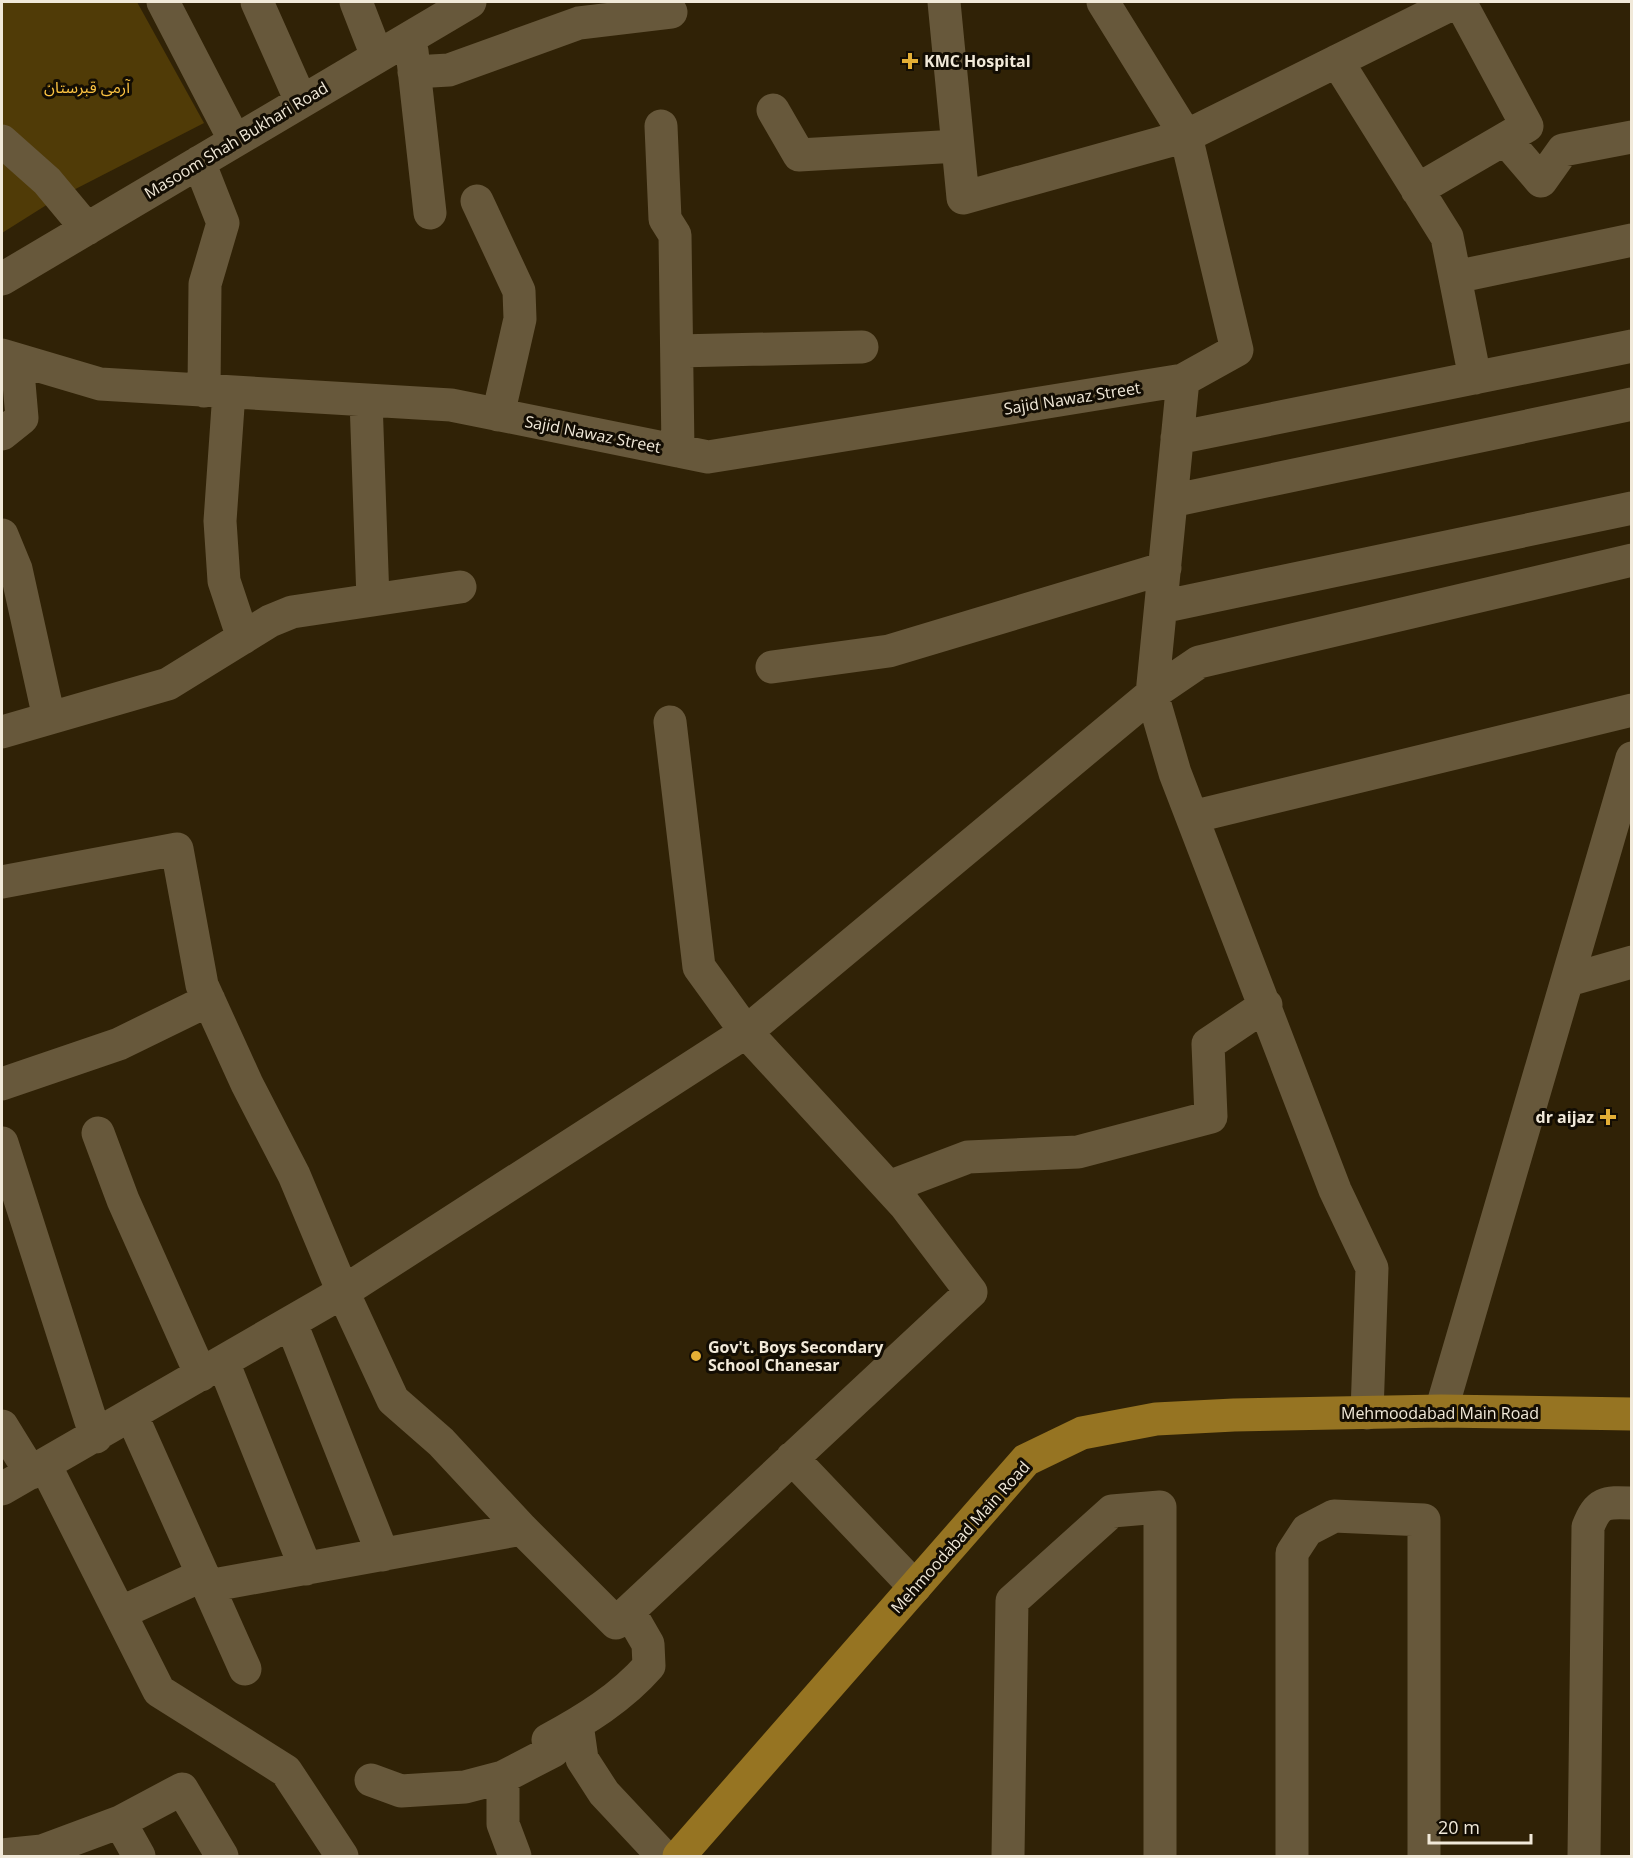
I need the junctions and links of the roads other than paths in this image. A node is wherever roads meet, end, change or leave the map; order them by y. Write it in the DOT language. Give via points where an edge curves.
graph roads {
  1 [pos="163,2"];
  2 [pos="257,2"];
  3 [pos="356,2"];
  4 [pos="470,2"];
  5 [pos="944,2"];
  6 [pos="1103,2"];
  7 [pos="1458,2"];
  8 [pos="671,12"];
  9 [pos="410,37"];
  10 [pos="377,56"];
  11 [pos="1337,61"];
  12 [pos="414,72"];
  13 [pos="302,101"];
  14 [pos="773,110"];
  15 [pos="660,126"];
  16 [pos="1186,136"];
  17 [pos="1632,137"];
  18 [pos="1505,140"];
  19 [pos="2,141"];
  20 [pos="235,141"];
  21 [pos="958,146"];
  22 [pos="199,162"];
  23 [pos="1417,190"];
  24 [pos="477,201"];
  25 [pos="430,213"];
  26 [pos="87,229"];
  27 [pos="1632,240"];
  28 [pos="1455,277"];
  29 [pos="2,279"];
  30 [pos="1632,346"];
  31 [pos="862,347"];
  32 [pos="677,351"];
  33 [pos="9,358"];
  34 [pos="1475,378"];
  35 [pos="1183,380"];
  36 [pos="217,392"];
  37 [pos="366,400"];
  38 [pos="1632,404"];
  39 [pos="498,415"];
  40 [pos="2,434"];
  41 [pos="1177,438"];
  42 [pos="678,451"];
  43 [pos="1171,501"];
  44 [pos="1632,508"];
  45 [pos="2,535"];
  46 [pos="1632,560"];
  47 [pos="1165,568"];
  48 [pos="460,587"];
  49 [pos="373,600"];
  50 [pos="1161,607"];
  51 [pos="243,638"];
  52 [pos="772,667"];
  53 [pos="1152,694"];
  54 [pos="1632,710"];
  55 [pos="49,718"];
  56 [pos="670,722"];
  57 [pos="2,732"];
  58 [pos="1632,758"];
  59 [pos="1192,818"];
  60 [pos="2,882"];
  61 [pos="1632,962"];
  62 [pos="1569,980"];
  63 [pos="209,1000"];
  64 [pos="1266,1005"];
  65 [pos="746,1032"];
  66 [pos="2,1084"];
  67 [pos="98,1133"];
  68 [pos="2,1143"];
  69 [pos="889,1186"];
  70 [pos="343,1292"];
  71 [pos="291,1323"];
  72 [pos="212,1369"];
  73 [pos="1441,1411"];
  74 [pos="1367,1413"];
  75 [pos="1632,1414"];
  76 [pos="132,1416"];
  77 [pos="2,1426"];
  78 [pos="96,1437"];
  79 [pos="792,1458"];
  80 [pos="38,1469"];
  81 [pos="2,1489"];
  82 [pos="1632,1503"];
  83 [pos="522,1529"];
  84 [pos="383,1555"];
  85 [pos="306,1569"];
  86 [pos="206,1581"];
  87 [pos="915,1587"];
  88 [pos="629,1611"];
  89 [pos="120,1613"];
  90 [pos="245,1669"];
  91 [pos="577,1724"];
  92 [pos="503,1777"];
  93 [pos="371,1780"];
  94 [pos="120,1822"];
  95 [pos="42,1854"];
  96 [pos="2,1855"];
  97 [pos="139,1857"];
  98 [pos="222,1857"];
  99 [pos="342,1857"];
  100 [pos="515,1857"];
  101 [pos="663,1857"];
  102 [pos="679,1857"];
  103 [pos="1008,1857"];
  104 [pos="1160,1857"];
  105 [pos="1292,1857"];
  106 [pos="1424,1857"];
  107 [pos="1584,1857"];
  1 -- 20 [label="street"];
  2 -- 13 [label="street"];
  3 -- 10 [label="street"];
  4 -- 9 [label="street, Masoom Shah Bukhari Road"];
  5 -- 21 [label="street"];
  6 -- 16 [label="street"];
  7 -- 11 [label="street"];
  7 -- 18 [label="street" via="1527,126"];
  8 -- 12 [label="street" via="579,23 449,70"];
  9 -- 10 [label="street, Masoom Shah Bukhari Road"];
  9 -- 12 [label="street"];
  10 -- 13 [label="street, Masoom Shah Bukhari Road"];
  11 -- 16 [label="street"];
  11 -- 23 [label="street"];
  12 -- 25 [label="street"];
  13 -- 20 [label="street, Masoom Shah Bukhari Road"];
  14 -- 21 [label="street" via="799,154"];
  15 -- 32 [label="street" via="665,219 675,235"];
  16 -- 21 [label="street" via="963,198"];
  16 -- 35 [label="street, Sajid Nawaz Street" via="1237,350"];
  17 -- 18 [label="street" via="1563,150 1541,181"];
  18 -- 23 [label="street"];
  19 -- 26 [label="street" via="47,181"];
  20 -- 22 [label="street, Masoom Shah Bukhari Road"];
  22 -- 26 [label="street, Masoom Shah Bukhari Road"];
  22 -- 36 [label="street" via="224,223 205,284"];
  23 -- 28 [label="street" via="1447,237"];
  24 -- 39 [label="street" via="519,291 520,318"];
  26 -- 29 [label="street, Masoom Shah Bukhari Road"];
  27 -- 28 [label="street"];
  28 -- 34 [label="street"];
  30 -- 34 [label="street"];
  31 -- 32 [label="street"];
  32 -- 42 [label="street"];
  33 -- 36 [label="street, Sajid Nawaz Street" via="100,384"];
  33 -- 40 [label="street" via="22,418"];
  34 -- 41 [label="street"];
  35 -- 41 [label="street"];
  35 -- 42 [label="street, Sajid Nawaz Street" via="708,457"];
  36 -- 37 [label="street, Sajid Nawaz Street"];
  36 -- 51 [label="street" via="224,581"];
  37 -- 39 [label="street, Sajid Nawaz Street" via="451,405"];
  37 -- 49 [label="street"];
  38 -- 43 [label="street"];
  39 -- 42 [label="street, Sajid Nawaz Street"];
  41 -- 43 [label="street"];
  43 -- 47 [label="street"];
  44 -- 50 [label="street"];
  45 -- 55 [label="street" via="16,569"];
  46 -- 53 [label="street" via="1199,662"];
  47 -- 50 [label="street"];
  47 -- 52 [label="street" via="889,651"];
  48 -- 49 [label="street"];
  49 -- 51 [label="street" via="292,612"];
  50 -- 53 [label="street"];
  51 -- 55 [label="street" via="168,684"];
  53 -- 59 [label="street"];
  53 -- 65 [label="street"];
  54 -- 59 [label="street"];
  55 -- 57 [label="street"];
  56 -- 65 [label="street" via="699,967"];
  58 -- 62 [label="street"];
  59 -- 64 [label="street"];
  60 -- 63 [label="street" via="177,849 202,985"];
  61 -- 62 [label="street"];
  62 -- 73 [label="street"];
  63 -- 66 [label="street" via="119,1044"];
  63 -- 70 [label="street" via="294,1175"];
  64 -- 69 [label="street" via="1208,1044 1211,1117 1078,1152 968,1157"];
  64 -- 74 [label="street" via="1335,1190 1372,1268"];
  65 -- 69 [label="street"];
  65 -- 70 [label="street"];
  67 -- 72 [label="street" via="123,1200"];
  68 -- 78 [label="street"];
  69 -- 79 [label="street" via="971,1292"];
  70 -- 71 [label="street"];
  70 -- 83 [label="street" via="393,1400 441,1442"];
  71 -- 72 [label="street"];
  71 -- 84 [label="street"];
  72 -- 76 [label="street"];
  72 -- 85 [label="street"];
  73 -- 74 [label="main road, Mehmoodabad Main Road"];
  73 -- 75 [label="main road, Mehmoodabad Main Road"];
  74 -- 87 [label="main road, Mehmoodabad Main Road" via="1156,1419 1082,1433 1026,1460"];
  76 -- 78 [label="street"];
  76 -- 86 [label="street"];
  77 -- 80 [label="street"];
  78 -- 80 [label="street"];
  79 -- 87 [label="street"];
  79 -- 88 [label="street"];
  80 -- 81 [label="street"];
  80 -- 89 [label="street"];
  82 -- 107 [label="street" via="1606,1502 1593,1512 1588,1527"];
  83 -- 84 [label="street"];
  83 -- 88 [label="street" via="616,1623"];
  84 -- 85 [label="street"];
  85 -- 86 [label="street"];
  86 -- 89 [label="street"];
  86 -- 90 [label="street"];
  87 -- 102 [label="main road, Mehmoodabad Main Road"];
  88 -- 91 [label="street" via="648,1644 649,1666 630,1687"];
  89 -- 99 [label="street" via="159,1691 286,1771"];
  91 -- 92 [label="street" via="548,1740 553,1751"];
  91 -- 101 [label="street" via="582,1759 604,1793"];
  92 -- 93 [label="street" via="465,1787 401,1791"];
  92 -- 100 [label="street" via="503,1824"];
  94 -- 95 [label="street"];
  94 -- 97 [label="street"];
  94 -- 98 [label="street" via="182,1789"];
  95 -- 96 [label="street"];
  103 -- 104 [label="street" via="1012,1601 1112,1511 1160,1507"];
  105 -- 106 [label="street" via="1292,1553 1307,1530 1334,1516 1424,1520"];
}
